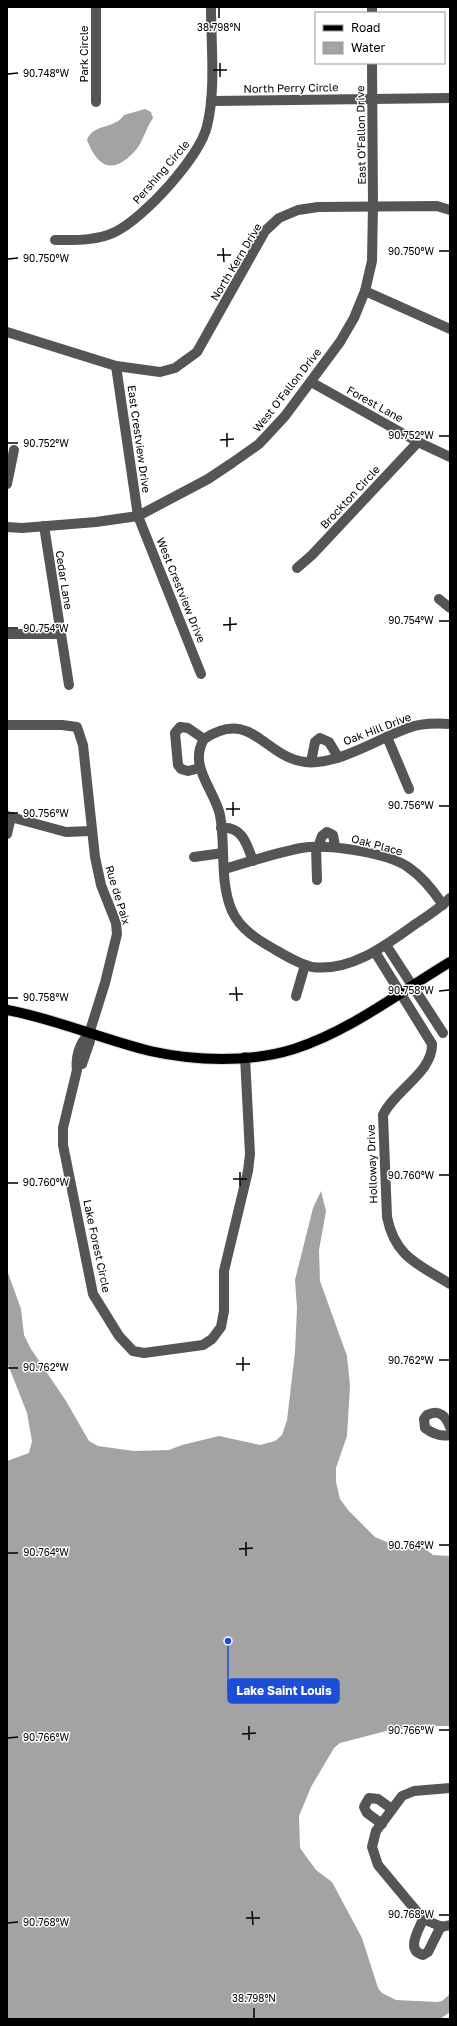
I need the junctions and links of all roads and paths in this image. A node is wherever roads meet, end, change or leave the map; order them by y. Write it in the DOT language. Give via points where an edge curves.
graph roads {
  1 [pos="96,7"];
  2 [pos="211,7"];
  3 [pos="372,64"];
  4 [pos="450,98"];
  5 [pos="372,99"];
  6 [pos="211,101"];
  7 [pos="96,102"];
  8 [pos="373,206"];
  9 [pos="450,210"];
  10 [pos="55,240"];
  11 [pos="364,291"];
  12 [pos="450,329"];
  13 [pos="7,332"];
  14 [pos="116,366"];
  15 [pos="311,382"];
  16 [pos="418,442"];
  17 [pos="14,450"];
  18 [pos="450,457"];
  19 [pos="7,484"];
  20 [pos="138,516"];
  21 [pos="44,526"];
  22 [pos="7,527"];
  23 [pos="297,568"];
  24 [pos="439,598"];
  25 [pos="450,608"];
  26 [pos="7,634"];
  27 [pos="60,634"];
  28 [pos="201,674"];
  29 [pos="69,686"];
  30 [pos="450,724"];
  31 [pos="7,725"];
  32 [pos="387,737"];
  33 [pos="204,739"];
  34 [pos="338,757"];
  35 [pos="311,762"];
  36 [pos="200,768"];
  37 [pos="409,789"];
  38 [pos="9,817"];
  39 [pos="222,828"];
  40 [pos="91,831"];
  41 [pos="7,834"];
  42 [pos="335,846"];
  43 [pos="317,847"];
  44 [pos="223,853"];
  45 [pos="194,857"];
  46 [pos="253,861"];
  47 [pos="224,869"];
  48 [pos="317,880"];
  49 [pos="447,901"];
  50 [pos="386,945"];
  51 [pos="375,952"];
  52 [pos="450,962"];
  53 [pos="305,965"];
  54 [pos="412,985"];
  55 [pos="401,993"];
  56 [pos="296,996"];
  57 [pos="7,1010"];
  58 [pos="446,1033"];
  59 [pos="89,1034"];
  60 [pos="432,1044"];
  61 [pos="242,1057"];
  62 [pos="450,1284"];
  63 [pos="450,1428"];
  64 [pos="450,1435"];
  65 [pos="450,1788"];
  66 [pos="392,1809"];
  67 [pos="382,1824"];
  68 [pos="423,1919"];
  69 [pos="445,1926"];
  1 -- 7 [label="street, Park Circle"];
  2 -- 6 [label="street, Pershing Circle"];
  3 -- 5 [label="street, East O'Fallon Drive"];
  4 -- 5 [label="street, North Perry Circle"];
  5 -- 6 [label="street, North Perry Circle"];
  5 -- 8 [label="street, East O'Fallon Drive"];
  6 -- 10 [label="street, Pershing Circle" via="207,126 199,147 158,197 131,223 114,233 88,240"];
  8 -- 9 [label="street, North Kern Drive" via="436,206"];
  8 -- 11 [label="street, West O'Fallon Drive" via="372,261"];
  8 -- 14 [label="street, North Kern Drive" via="318,207 298,210 280,218 265,231 197,352 175,368 160,372"];
  11 -- 12 [label="street"];
  11 -- 15 [label="street, West O'Fallon Drive" via="354,318"];
  13 -- 14 [label="street, North Kern Drive"];
  14 -- 20 [label="street, East Crestview Drive"];
  15 -- 16 [label="street, Forest Lane"];
  15 -- 20 [label="street, West O'Fallon Drive" via="260,444 208,479"];
  16 -- 18 [label="street, Forest Lane"];
  16 -- 23 [label="street, Brockton Circle"];
  17 -- 19 [label="street"];
  20 -- 21 [label="street, West O'Fallon Drive"];
  20 -- 28 [label="street, West Crestview Drive"];
  21 -- 22 [label="street, West O'Fallon Drive"];
  21 -- 27 [label="street, Cedar Lane"];
  24 -- 25 [label="street"];
  26 -- 27 [label="street"];
  27 -- 29 [label="street, Cedar Lane"];
  30 -- 32 [label="street, Oak Hill Drive" via="434,723 409,727"];
  31 -- 40 [label="street, Rue de Paix" via="77,727 83,745"];
  32 -- 34 [label="street, Oak Hill Drive"];
  32 -- 37 [label="street"];
  33 -- 35 [label="street, Oak Hill Drive" via="216,730 245,729 285,755"];
  33 -- 36 [label="street" via="198,755"];
  33 -- 36 [label="street" via="188,728 180,727 175,733 178,765 188,771"];
  34 -- 35 [label="street, Oak Hill Drive"];
  34 -- 35 [label="street, Oak Hill Drive" via="333,746 320,738 315,742"];
  36 -- 39 [label="street" via="219,814"];
  38 -- 40 [label="street" via="66,832"];
  38 -- 41 [label="street"];
  39 -- 44 [label="street"];
  39 -- 46 [label="street" via="236,829 240,832"];
  40 -- 59 [label="street, Rue de Paix" via="101,885 116,923 117,934"];
  42 -- 43 [label="street, Oak Place"];
  42 -- 43 [label="street, Oak Place" via="333,835 327,832"];
  42 -- 49 [label="street, Oak Place" via="388,858 407,866"];
  43 -- 46 [label="street, Oak Place" via="301,848"];
  43 -- 48 [label="street"];
  44 -- 45 [label="street"];
  44 -- 47 [label="street"];
  46 -- 47 [label="street, Oak Place"];
  47 -- 53 [label="street" via="232,912 244,927 260,941"];
  49 -- 50 [label="street"];
  50 -- 51 [label="street"];
  50 -- 54 [label="street"];
  51 -- 53 [label="street" via="339,966"];
  51 -- 55 [label="street"];
  52 -- 54 [label="main road"];
  53 -- 56 [label="street"];
  54 -- 55 [label="main road"];
  54 -- 58 [label="street"];
  55 -- 60 [label="street"];
  55 -- 61 [label="main road" via="319,1039 273,1054"];
  57 -- 59 [label="main road"];
  58 -- 60 [label="street"];
  59 -- 61 [label="main road" via="180,1056"];
  59 -- 61 [label="street, Lake Forest Circle" via="83,1040 76,1064 77,1070 63,1128 63,1145 93,1294 119,1336 133,1351 144,1353 203,1345 212,1339 221,1327 224,1311 224,1271 250,1154 246,1096 241,1090"];
  60 -- 62 [label="street, Holloway Drive" via="428,1064 388,1104 383,1115 387,1217 389,1230 406,1257"];
  63 -- 64 [label="street" via="444,1416 439,1413 432,1412 424,1419 425,1428 430,1432 444,1437"];
  65 -- 66 [label="street" via="414,1791 402,1796"];
  66 -- 67 [label="street"];
  66 -- 67 [label="street" via="373,1798 365,1802 367,1813"];
  67 -- 68 [label="street" via="376,1831 372,1847 378,1865"];
  68 -- 69 [label="street"];
  68 -- 69 [label="street" via="413,1946 419,1954 428,1952"];
}
